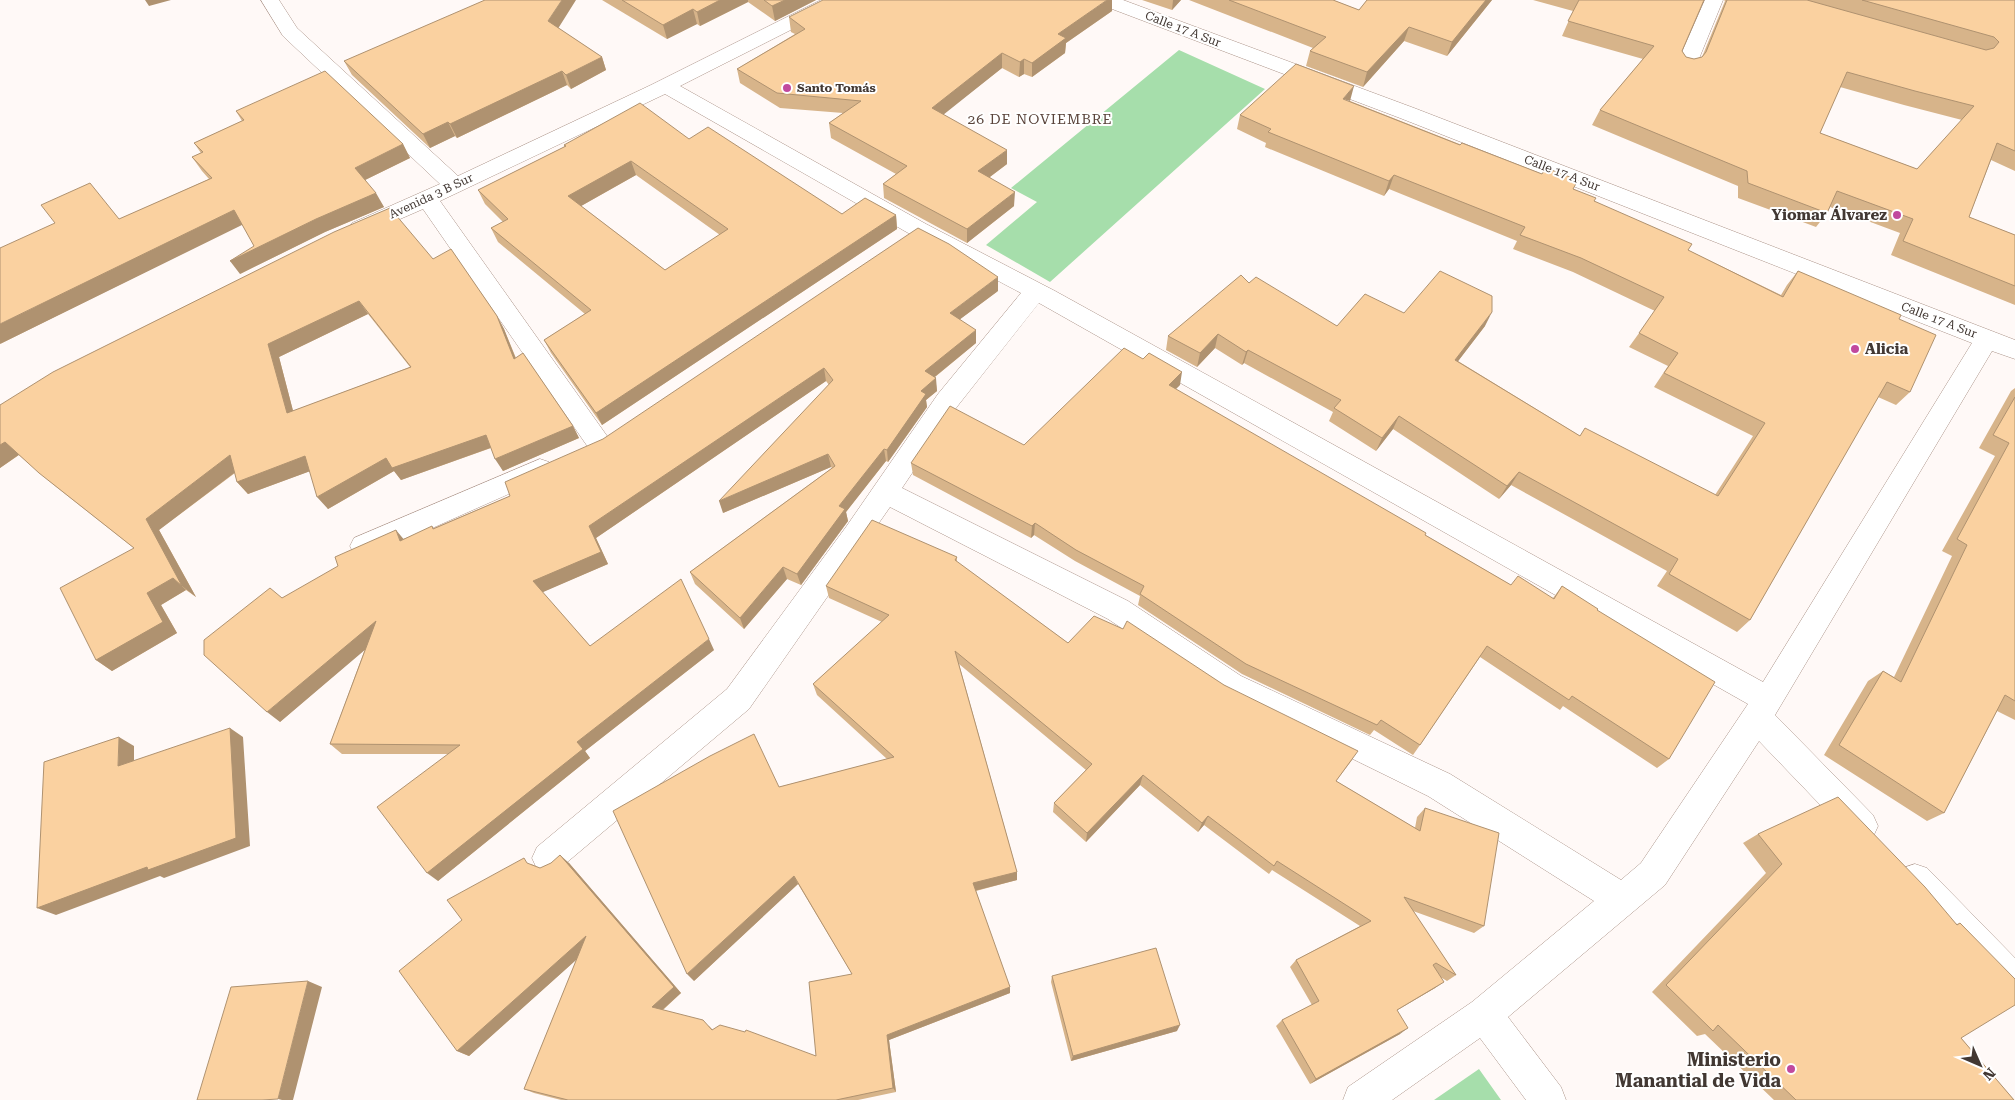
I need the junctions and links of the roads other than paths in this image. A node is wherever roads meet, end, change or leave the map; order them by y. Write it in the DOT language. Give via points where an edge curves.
graph roads {
  1 [pos="270,0"];
  2 [pos="835,0"];
  3 [pos="1106,0"];
  4 [pos="1714,0"];
  5 [pos="1686,66"];
  6 [pos="664,86"];
  7 [pos="454,185"];
  8 [pos="427,199"];
  9 [pos="918,229"];
  10 [pos="343,235"];
  11 [pos="895,245"];
  12 [pos="1035,292"];
  13 [pos="1987,338"];
  14 [pos="2015,350"];
  15 [pos="885,492"];
  16 [pos="346,554"];
  17 [pos="1762,709"];
  18 [pos="548,858"];
  19 [pos="1623,900"];
  20 [pos="2015,982"];
  21 [pos="1484,1014"];
  22 [pos="1360,1100"];
  23 [pos="1548,1100"];
  1 -- 7 [label="street" via="290,32"];
  2 -- 6 [label="street, Avenida 3 B Sur"];
  3 -- 13 [label="street, Calle 17 A Sur"];
  4 -- 5 [label="street"];
  6 -- 7 [label="street, Avenida 3 B Sur"];
  6 -- 9 [label="street"];
  7 -- 8 [label="street, Avenida 3 B Sur"];
  8 -- 10 [label="street, Avenida 3 B Sur"];
  8 -- 16 [label="street" via="590,446"];
  9 -- 11 [label="street"];
  9 -- 12 [label="street"];
  12 -- 15 [label="street" via="947,401"];
  12 -- 17 [label="street"];
  13 -- 14 [label="street, Calle 17 A Sur"];
  13 -- 17 [label="street"];
  15 -- 18 [label="street" via="738,699"];
  15 -- 19 [label="street" via="1118,610 1231,685 1439,784"];
  17 -- 19 [label="street" via="1653,874"];
  17 -- 20 [label="street" via="1889,853"];
  19 -- 21 [label="street"];
  21 -- 22 [label="street"];
  21 -- 23 [label="street"];
}
